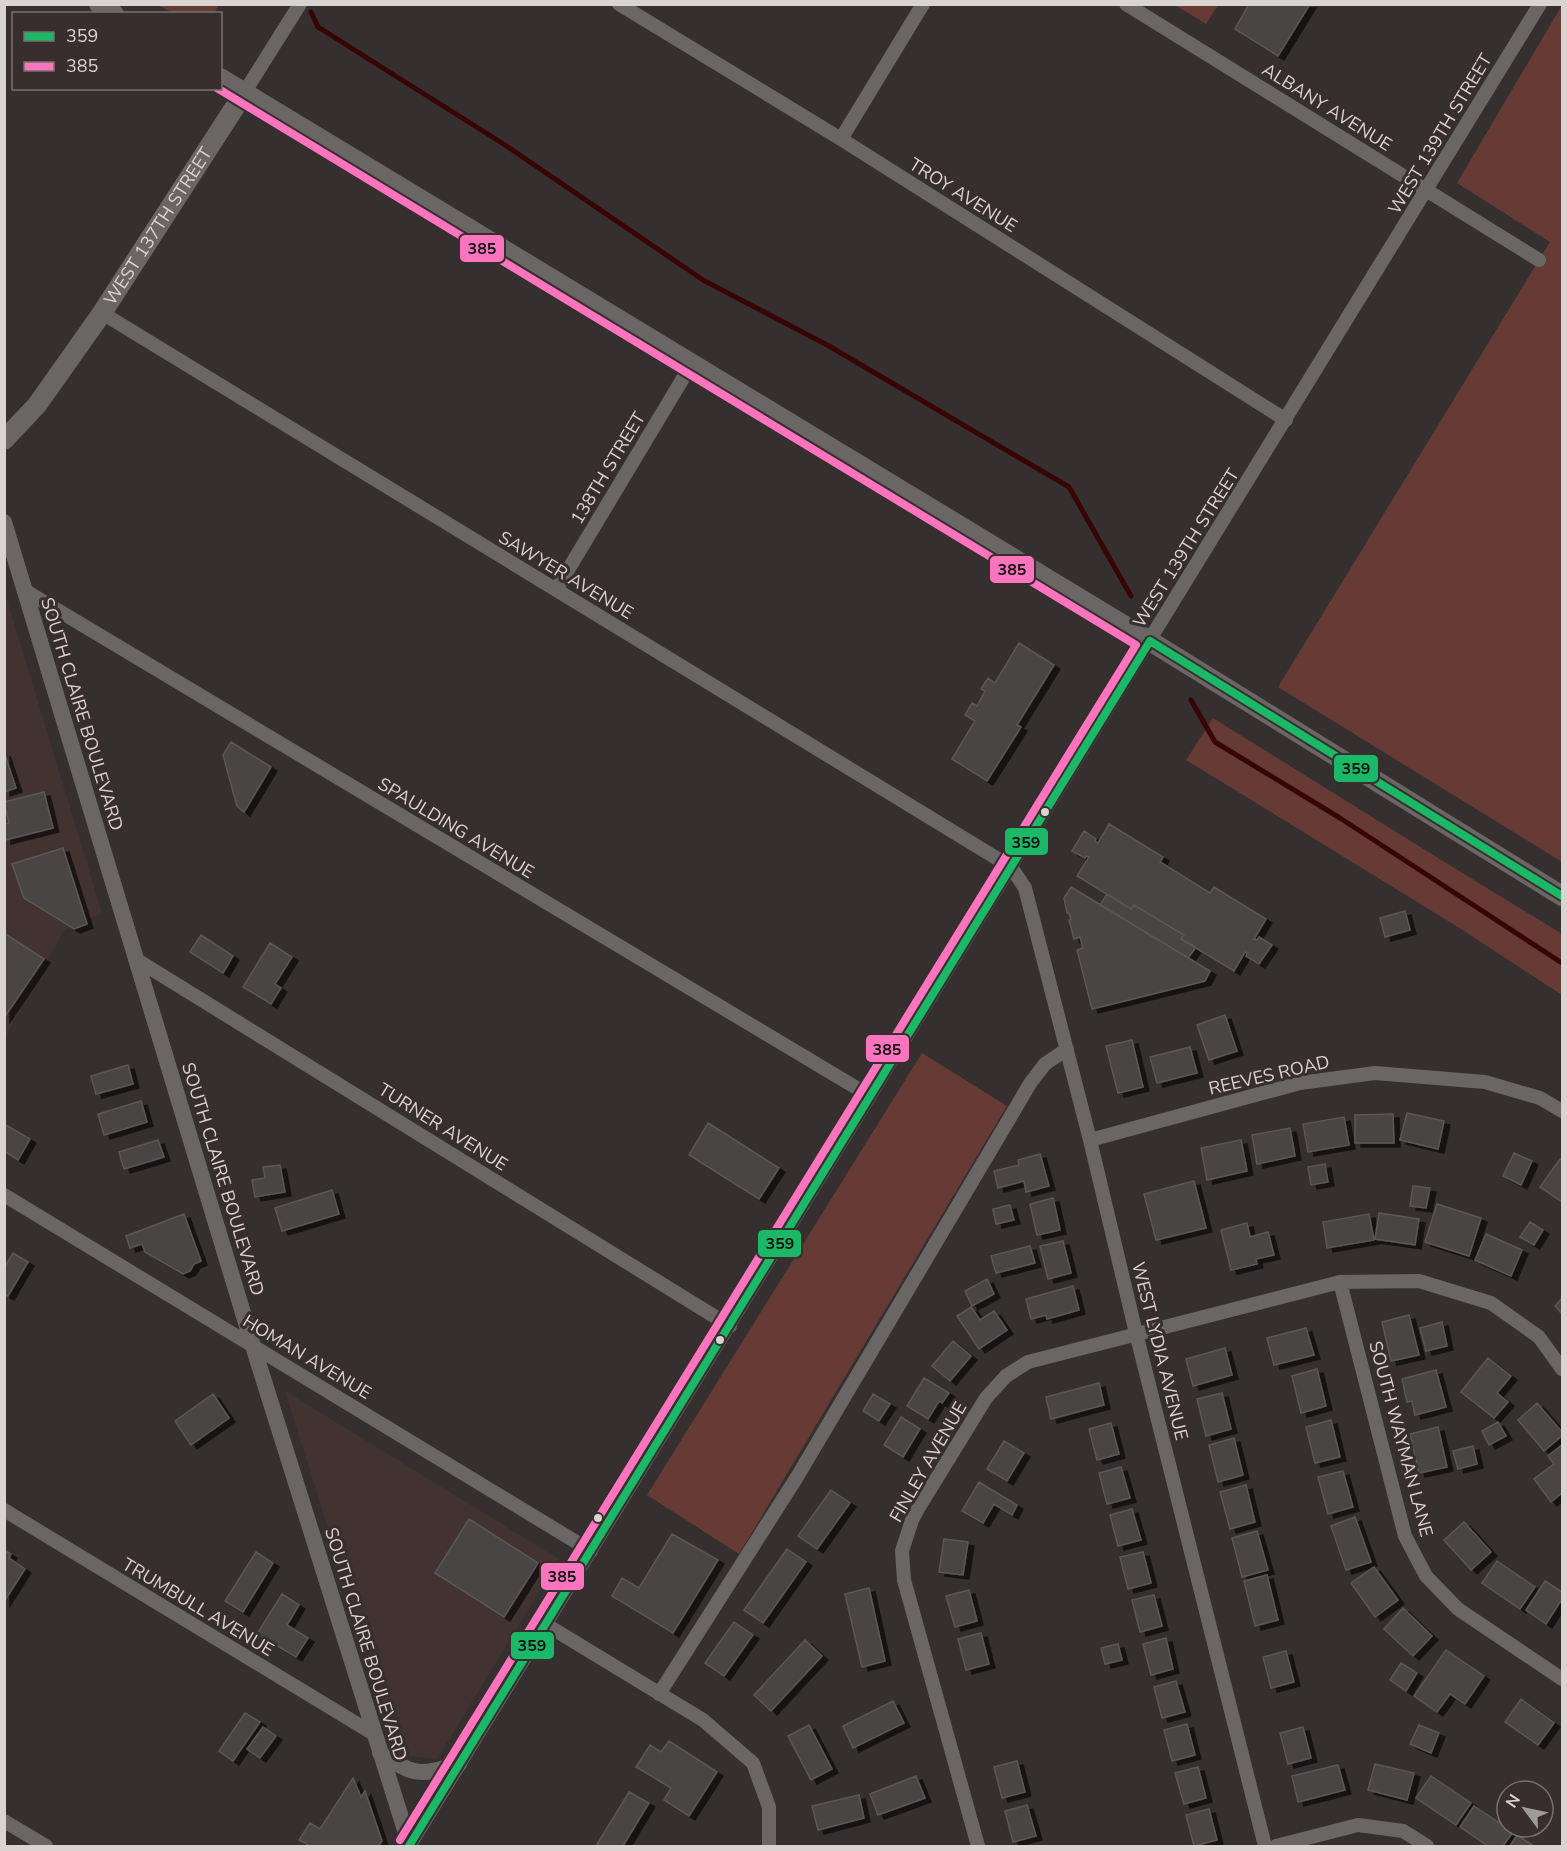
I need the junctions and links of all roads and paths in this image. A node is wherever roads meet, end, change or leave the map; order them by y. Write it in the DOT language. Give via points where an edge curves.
graph roads {
  1 [pos="300,4"];
  2 [pos="619,4"];
  3 [pos="923,4"];
  4 [pos="1126,4"];
  5 [pos="1540,4"];
  6 [pos="222,79"];
  7 [pos="244,93"];
  8 [pos="841,139"];
  9 [pos="1427,190"];
  10 [pos="1539,260"];
  11 [pos="102,313"];
  12 [pos="691,364"];
  13 [pos="1286,420"];
  14 [pos="4,440"];
  15 [pos="4,522"];
  16 [pos="24,590"];
  17 [pos="556,590"];
  18 [pos="1150,641"];
  19 [pos="1011,867"];
  20 [pos="1563,896"];
  21 [pos="137,960"];
  22 [pos="1067,1049"];
  23 [pos="870,1096"];
  24 [pos="1563,1111"];
  25 [pos="1090,1140"];
  26 [pos="4,1195"];
  27 [pos="1340,1282"];
  28 [pos="730,1326"];
  29 [pos="1136,1333"];
  30 [pos="253,1346"];
  31 [pos="1563,1369"];
  32 [pos="4,1510"];
  33 [pos="591,1551"];
  34 [pos="545,1624"];
  35 [pos="1563,1679"];
  36 [pos="659,1694"];
  37 [pos="374,1734"];
  38 [pos="380,1753"];
  39 [pos="459,1764"];
  40 [pos="4,1821"];
  41 [pos="46,1846"];
  42 [pos="409,1846"];
  43 [pos="769,1846"];
  44 [pos="978,1846"];
  45 [pos="1265,1846"];
  46 [pos="1276,1846"];
  47 [pos="1427,1846"];
  1 -- 7 [label="street, WEST 137TH STREET"];
  2 -- 8 [label="street, TROY AVENUE"];
  3 -- 8 [label="street"];
  4 -- 9 [label="street, ALBANY AVENUE"];
  5 -- 9 [label="street, WEST 139TH STREET"];
  6 -- 7 [label="main road"];
  7 -- 11 [label="main road, WEST 137TH STREET"];
  7 -- 12 [label="main road"];
  8 -- 13 [label="street, TROY AVENUE"];
  9 -- 10 [label="street, ALBANY AVENUE"];
  9 -- 13 [label="street, WEST 139TH STREET"];
  11 -- 14 [label="main road, WEST 137TH STREET" via="37,405"];
  11 -- 17 [label="street, SAWYER AVENUE"];
  12 -- 17 [label="street, 138TH STREET"];
  12 -- 18 [label="main road"];
  13 -- 18 [label="street, WEST 139TH STREET"];
  15 -- 16 [label="street, SOUTH CLAIRE BOULEVARD"];
  16 -- 21 [label="street, SOUTH CLAIRE BOULEVARD"];
  16 -- 23 [label="street, SPAULDING AVENUE"];
  17 -- 19 [label="street, SAWYER AVENUE"];
  18 -- 19 [label="street, WEST 139TH STREET"];
  18 -- 20 [label="main road"];
  19 -- 22 [label="street, WEST LYDIA AVENUE" via="1024,888"];
  19 -- 23 [label="street, WEST 139TH STREET"];
  21 -- 28 [label="street, TURNER AVENUE"];
  21 -- 30 [label="street, SOUTH CLAIRE BOULEVARD"];
  22 -- 25 [label="street, WEST LYDIA AVENUE"];
  22 -- 36 [label="street" via="1045,1064 1031,1082 797,1477"];
  23 -- 28 [label="street, WEST 139TH STREET"];
  24 -- 25 [label="street, REEVES ROAD" via="1540,1098 1485,1082 1375,1073 1300,1083"];
  25 -- 29 [label="street, WEST LYDIA AVENUE"];
  26 -- 30 [label="street, HOMAN AVENUE"];
  27 -- 29 [label="street, FINLEY AVENUE"];
  27 -- 31 [label="street, FINLEY AVENUE" via="1419,1281 1491,1302 1539,1337"];
  27 -- 35 [label="street, SOUTH WAYMAN LANE" via="1405,1536 1426,1576 1458,1609"];
  28 -- 33 [label="street, WEST 139TH STREET"];
  29 -- 44 [label="street, FINLEY AVENUE" via="1028,1362 1006,1376 980,1407 919,1507 906,1537 902,1551 904,1580"];
  29 -- 45 [label="street, WEST LYDIA AVENUE"];
  30 -- 33 [label="street, HOMAN AVENUE"];
  30 -- 37 [label="street, SOUTH CLAIRE BOULEVARD"];
  32 -- 37 [label="street, TRUMBULL AVENUE"];
  33 -- 34 [label="street, WEST 139TH STREET"];
  34 -- 36 [label="street"];
  34 -- 39 [label="street, WEST 139TH STREET"];
  36 -- 43 [label="street" via="703,1720 753,1763 769,1807"];
  37 -- 38 [label="street, SOUTH CLAIRE BOULEVARD"];
  38 -- 39 [label="street" via="410,1771 424,1773"];
  38 -- 42 [label="street, SOUTH CLAIRE BOULEVARD"];
  39 -- 42 [label="street, WEST 139TH STREET"];
  40 -- 41 [label="street"];
  46 -- 47 [label="street" via="1358,1825 1403,1831"];
}
